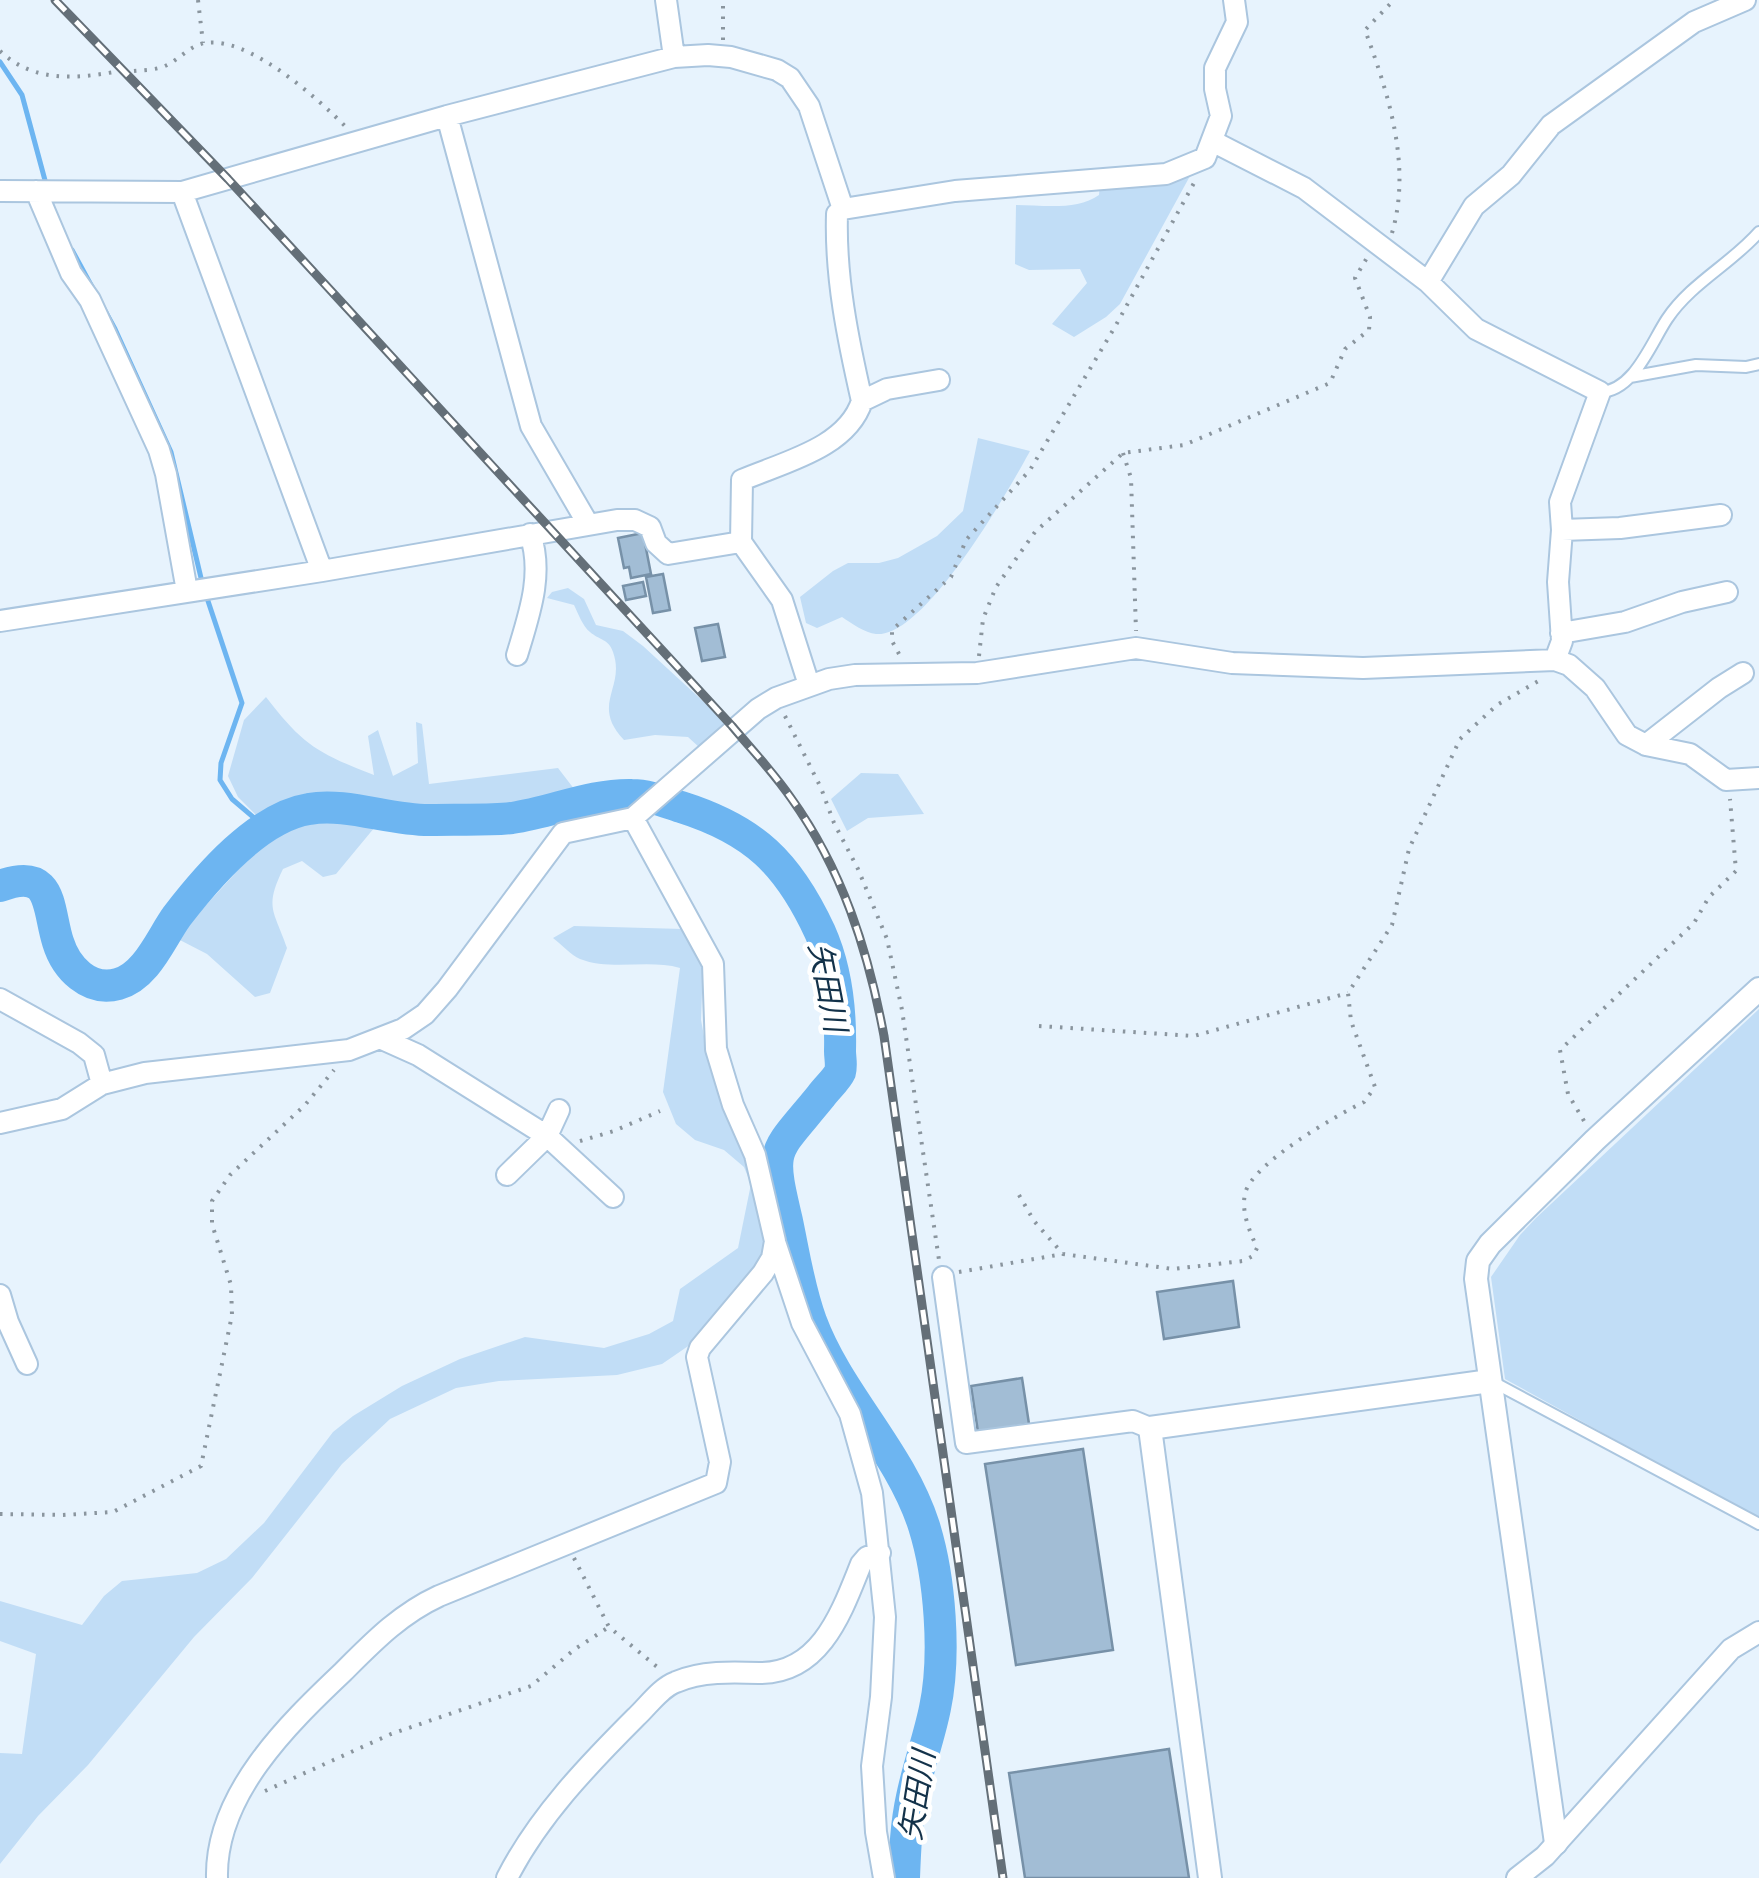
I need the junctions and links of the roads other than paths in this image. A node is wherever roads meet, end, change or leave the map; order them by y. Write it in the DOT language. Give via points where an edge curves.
graph roads {
  1 [pos="666,0"];
  2 [pos="1234,0"];
  3 [pos="1745,0"];
  4 [pos="674,57"];
  5 [pos="448,116"];
  6 [pos="1209,150"];
  7 [pos="0,191"];
  8 [pos="36,191"];
  9 [pos="182,192"];
  10 [pos="843,209"];
  11 [pos="1759,232"];
  12 [pos="1428,282"];
  13 [pos="1759,364"];
  14 [pos="1630,377"];
  15 [pos="939,380"];
  16 [pos="1600,392"];
  17 [pos="862,401"];
  18 [pos="1721,515"];
  19 [pos="588,524"];
  20 [pos="1562,530"];
  21 [pos="530,534"];
  22 [pos="741,542"];
  23 [pos="322,571"];
  24 [pos="187,591"];
  25 [pos="1728,592"];
  26 [pos="0,621"];
  27 [pos="1561,633"];
  28 [pos="518,655"];
  29 [pos="1555,660"];
  30 [pos="1743,673"];
  31 [pos="809,684"];
  32 [pos="1646,745"];
  33 [pos="1759,778"];
  34 [pos="636,815"];
  35 [pos="1759,989"];
  36 [pos="0,1000"];
  37 [pos="380,1038"];
  38 [pos="102,1084"];
  39 [pos="559,1110"];
  40 [pos="0,1123"];
  41 [pos="546,1136"];
  42 [pos="507,1175"];
  43 [pos="613,1197"];
  44 [pos="775,1241"];
  45 [pos="943,1277"];
  46 [pos="0,1295"];
  47 [pos="4,1323"];
  48 [pos="27,1364"];
  49 [pos="1490,1381"];
  50 [pos="1150,1428"];
  51 [pos="1759,1524"];
  52 [pos="880,1552"];
  53 [pos="1759,1632"];
  54 [pos="1556,1843"];
  55 [pos="216,1878"];
  56 [pos="508,1878"];
  57 [pos="884,1878"];
  58 [pos="1210,1878"];
  59 [pos="1517,1878"];
  1 -- 4 [label="street"];
  2 -- 6 [label="street" via="1237,22 1215,68 1221,116"];
  3 -- 12 [label="street" via="1694,22 1551,126 1511,175 1474,206"];
  4 -- 5 [label="street"];
  4 -- 10 [label="street" via="724,56 790,78 802,91"];
  5 -- 9 [label="street"];
  5 -- 19 [label="street" via="531,426"];
  6 -- 10 [label="street" via="1166,174 955,191"];
  6 -- 12 [label="street" via="1304,188"];
  7 -- 8 [label="street"];
  8 -- 9 [label="street"];
  8 -- 24 [label="street" via="159,450"];
  9 -- 23 [label="street"];
  10 -- 17 [label="street" via="836,246"];
  11 -- 14 [label="lane" via="1693,289"];
  12 -- 16 [label="street" via="1476,328"];
  13 -- 14 [label="lane"];
  14 -- 16 [label="lane"];
  15 -- 17 [label="street"];
  16 -- 20 [label="street" via="1560,502"];
  17 -- 22 [label="street" via="856,421 836,438 742,480"];
  18 -- 20 [label="street"];
  19 -- 21 [label="street"];
  19 -- 22 [label="street" via="635,520 650,526 668,554"];
  20 -- 27 [label="street"];
  21 -- 23 [label="street"];
  21 -- 28 [label="street" via="538,556"];
  22 -- 31 [label="street" via="782,600"];
  23 -- 24 [label="street"];
  24 -- 26 [label="street"];
  25 -- 27 [label="street"];
  27 -- 29 [label="street"];
  29 -- 31 [label="street" via="1363,668 1232,663 1136,648 977,674 855,675"];
  29 -- 32 [label="street" via="1595,688 1627,736"];
  30 -- 32 [label="street"];
  31 -- 34 [label="street" via="758,709"];
  32 -- 33 [label="street" via="1690,754 1726,780"];
  34 -- 37 [label="street" via="563,833 425,1014"];
  34 -- 44 [label="street" via="713,964 716,1049 755,1155"];
  35 -- 49 [label="street" via="1595,1140 1478,1261"];
  36 -- 38 [label="street" via="94,1054"];
  37 -- 38 [label="street" via="349,1050 145,1072"];
  37 -- 41 [label="street"];
  38 -- 40 [label="street" via="62,1109"];
  39 -- 41 [label="street"];
  41 -- 42 [label="street"];
  41 -- 43 [label="street"];
  44 -- 52 [label="street" via="802,1323 850,1414"];
  44 -- 55 [label="street" via="763,1273 697,1357 720,1462 716,1483 412,1609 292,1720 253,1771 223,1833"];
  45 -- 50 [label="street" via="966,1442 1133,1421"];
  46 -- 47 [label="street"];
  47 -- 48 [label="street"];
  49 -- 50 [label="street"];
  49 -- 51 [label="lane"];
  49 -- 54 [label="street"];
  50 -- 58 [label="street"];
  52 -- 56 [label="street" via="862,1564 836,1624 809,1656 770,1673 675,1682 564,1794"];
  52 -- 57 [label="street" via="885,1616 872,1766"];
  53 -- 54 [label="street" via="1731,1649"];
  54 -- 59 [label="street"];
}
